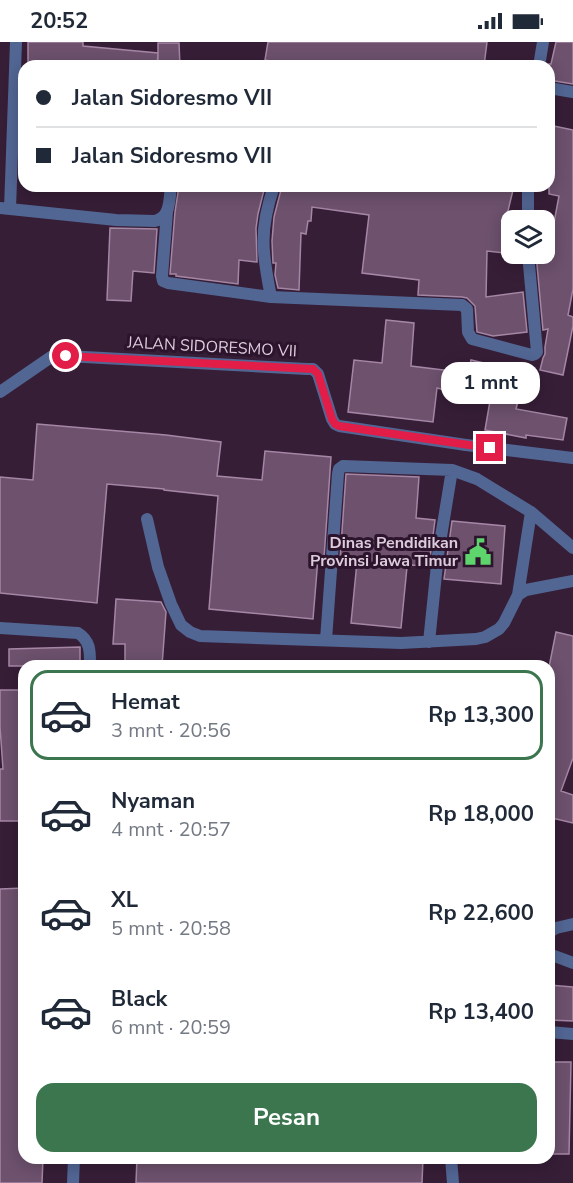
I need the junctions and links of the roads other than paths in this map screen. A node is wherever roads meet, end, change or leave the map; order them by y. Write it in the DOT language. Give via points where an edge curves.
graph roads {
  1 [pos="16,42"];
  2 [pos="543,42"];
  3 [pos="540,60"];
  4 [pos="555,89"];
  5 [pos="573,93"];
  6 [pos="170,192"];
  7 [pos="272,192"];
  8 [pos="528,192"];
  9 [pos="5,208"];
  10 [pos="528,210"];
  11 [pos="167,212"];
  12 [pos="529,264"];
  13 [pos="271,297"];
  14 [pos="0,392"];
  15 [pos="573,458"];
  16 [pos="452,470"];
  17 [pos="531,512"];
  18 [pos="147,519"];
  19 [pos="573,548"];
  20 [pos="573,581"];
  21 [pos="518,595"];
  22 [pos="0,628"];
  23 [pos="326,640"];
  24 [pos="429,642"];
  25 [pos="90,660"];
  26 [pos="573,924"];
  27 [pos="555,929"];
  28 [pos="555,956"];
  29 [pos="573,963"];
  30 [pos="555,1032"];
  31 [pos="573,1034"];
  32 [pos="75,1164"];
  33 [pos="451,1164"];
  34 [pos="74,1183"];
  35 [pos="453,1183"];
  1 -- 9 [label="street" via="15,110"];
  2 -- 3 [label="street"];
  4 -- 5 [label="street"];
  6 -- 11 [label="street"];
  7 -- 13 [label="street" via="263,239"];
  8 -- 10 [label="street"];
  9 -- 11 [label="street" via="155,221"];
  11 -- 13 [label="street" via="163,281"];
  12 -- 13 [label="street" via="537,352 532,355 472,339 467,309 462,304"];
  14 -- 15 [label="street, JALAN SIDORESMO VII" via="51,357 313,369 332,419 339,426"];
  16 -- 17 [label="street" via="477,479"];
  16 -- 23 [label="street" via="343,466 339,469"];
  16 -- 24 [label="street"];
  17 -- 19 [label="street"];
  17 -- 21 [label="street"];
  18 -- 23 [label="street" via="171,604 190,632 200,636"];
  20 -- 21 [label="street"];
  21 -- 24 [label="street" via="504,623 492,633 476,639"];
  22 -- 25 [label="street" via="78,633 87,641"];
  23 -- 24 [label="street"];
  26 -- 27 [label="street"];
  28 -- 29 [label="street"];
  30 -- 31 [label="street"];
  32 -- 34 [label="street"];
  33 -- 35 [label="street"];
}
